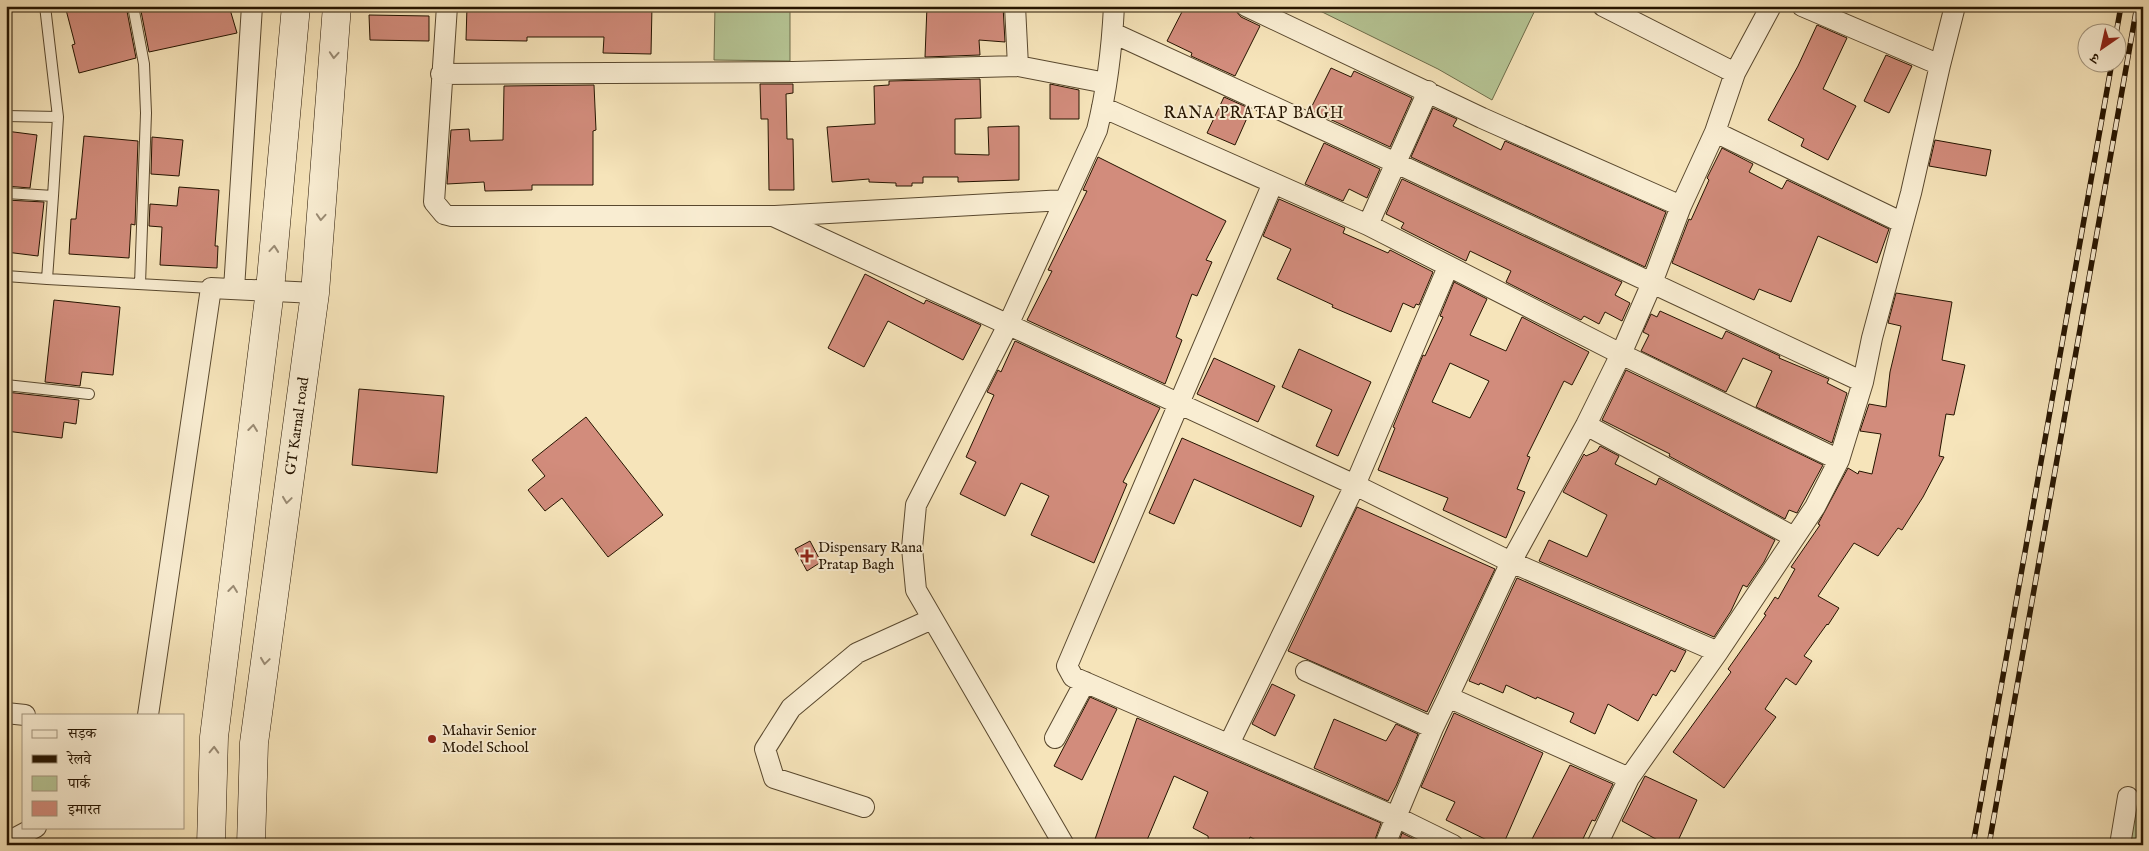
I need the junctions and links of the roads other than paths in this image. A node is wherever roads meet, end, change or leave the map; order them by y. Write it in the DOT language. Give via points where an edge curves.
graph roads {
  1 [pos="44,6"];
  2 [pos="133,6"];
  3 [pos="252,6"];
  4 [pos="296,6"];
  5 [pos="337,6"];
  6 [pos="447,6"];
  7 [pos="1015,6"];
  8 [pos="1114,6"];
  9 [pos="1246,6"];
  10 [pos="1603,6"];
  11 [pos="1771,6"];
  12 [pos="1802,6"];
  13 [pos="1955,6"];
  14 [pos="1113,33"];
  15 [pos="1940,65"];
  16 [pos="1018,66"];
  17 [pos="1735,73"];
  18 [pos="441,74"];
  19 [pos="1106,83"];
  20 [pos="1428,91"];
  21 [pos="1102,107"];
  22 [pos="6,116"];
  23 [pos="58,117"];
  24 [pos="1715,132"];
  25 [pos="1396,163"];
  26 [pos="1273,183"];
  27 [pos="6,193"];
  28 [pos="54,196"];
  29 [pos="1064,200"];
  30 [pos="1681,206"];
  31 [pos="773,216"];
  32 [pos="1903,223"];
  33 [pos="1368,225"];
  34 [pos="1448,267"];
  35 [pos="6,276"];
  36 [pos="47,279"];
  37 [pos="1652,282"];
  38 [pos="140,284"];
  39 [pos="211,288"];
  40 [pos="234,288"];
  41 [pos="270,290"];
  42 [pos="315,292"];
  43 [pos="1008,324"];
  44 [pos="1621,354"];
  45 [pos="1863,382"];
  46 [pos="6,385"];
  47 [pos="89,394"];
  48 [pos="1178,403"];
  49 [pos="1586,425"];
  50 [pos="1839,460"];
  51 [pos="1355,485"];
  52 [pos="1794,538"];
  53 [pos="1511,562"];
  54 [pos="932,619"];
  55 [pos="1718,652"];
  56 [pos="1306,671"];
  57 [pos="1085,682"];
  58 [pos="1448,697"];
  59 [pos="6,713"];
  60 [pos="148,714"];
  61 [pos="22,715"];
  62 [pos="1433,728"];
  63 [pos="1055,738"];
  64 [pos="1229,744"];
  65 [pos="1629,778"];
  66 [pos="2128,797"];
  67 [pos="213,799"];
  68 [pos="864,807"];
  69 [pos="1396,817"];
  70 [pos="34,828"];
  71 [pos="6,843"];
  72 [pos="191,845"];
  73 [pos="211,845"];
  74 [pos="251,845"];
  75 [pos="1064,845"];
  76 [pos="1385,845"];
  77 [pos="1452,845"];
  78 [pos="1597,845"];
  79 [pos="2120,845"];
  1 -- 23 [label="lane"];
  2 -- 38 [label="lane" via="144,64 146,112"];
  3 -- 40 [label="street"];
  41 -- 4 [label="main road, one-way"];
  5 -- 42 [label="main road, GT Karnal road, one-way"];
  6 -- 18 [label="street"];
  7 -- 16 [label="street"];
  8 -- 14 [label="street"];
  9 -- 20 [label="street"];
  10 -- 17 [label="street"];
  11 -- 17 [label="street"];
  12 -- 15 [label="street"];
  13 -- 15 [label="street"];
  14 -- 19 [label="street"];
  14 -- 25 [label="street"];
  15 -- 32 [label="street"];
  16 -- 18 [label="street" via="793,72"];
  16 -- 19 [label="street"];
  17 -- 24 [label="street"];
  18 -- 31 [label="street" via="434,202 444,214"];
  19 -- 21 [label="street"];
  20 -- 25 [label="street"];
  20 -- 30 [label="street"];
  21 -- 26 [label="street"];
  21 -- 29 [label="street" via="1097,130"];
  22 -- 23 [label="lane"];
  23 -- 28 [label="lane"];
  24 -- 30 [label="street"];
  24 -- 32 [label="street"];
  25 -- 33 [label="street"];
  25 -- 37 [label="street"];
  26 -- 33 [label="street"];
  26 -- 48 [label="street"];
  27 -- 28 [label="lane"];
  28 -- 36 [label="lane"];
  29 -- 31 [label="street"];
  29 -- 43 [label="street"];
  30 -- 37 [label="street"];
  31 -- 43 [label="street"];
  32 -- 45 [label="street"];
  33 -- 34 [label="street"];
  34 -- 44 [label="street"];
  34 -- 51 [label="street"];
  35 -- 36 [label="lane"];
  36 -- 38 [label="lane"];
  37 -- 44 [label="street"];
  37 -- 45 [label="street"];
  38 -- 39 [label="lane"];
  39 -- 40 [label="street"];
  39 -- 60 [label="street"];
  40 -- 41 [label="street"];
  41 -- 42 [label="street"];
  67 -- 41 [label="main road, one-way" via="214,737"];
  42 -- 74 [label="main road, GT Karnal road, one-way" via="254,743"];
  43 -- 48 [label="street"];
  43 -- 54 [label="street" via="916,505 912,548 916,590"];
  44 -- 49 [label="street"];
  44 -- 50 [label="street"];
  45 -- 50 [label="street"];
  46 -- 47 [label="lane"];
  48 -- 51 [label="street"];
  48 -- 57 [label="street" via="1067,666 1073,677"];
  49 -- 52 [label="street"];
  49 -- 53 [label="street"];
  50 -- 52 [label="street" via="1815,507"];
  51 -- 53 [label="street"];
  51 -- 64 [label="street"];
  52 -- 55 [label="street"];
  53 -- 55 [label="street"];
  53 -- 58 [label="street"];
  54 -- 68 [label="street" via="857,652 791,708 765,749 774,778"];
  54 -- 75 [label="street"];
  55 -- 65 [label="street"];
  56 -- 62 [label="street"];
  57 -- 63 [label="street"];
  57 -- 64 [label="street"];
  58 -- 62 [label="street"];
  58 -- 65 [label="street"];
  59 -- 61 [label="street"];
  62 -- 69 [label="street"];
  64 -- 69 [label="street"];
  65 -- 78 [label="street"];
  66 -- 79 [label="street"];
  67 -- 72 [label="main road"];
  67 -- 73 [label="main road"];
  69 -- 76 [label="street"];
  69 -- 77 [label="street"];
  70 -- 71 [label="street"];
}
